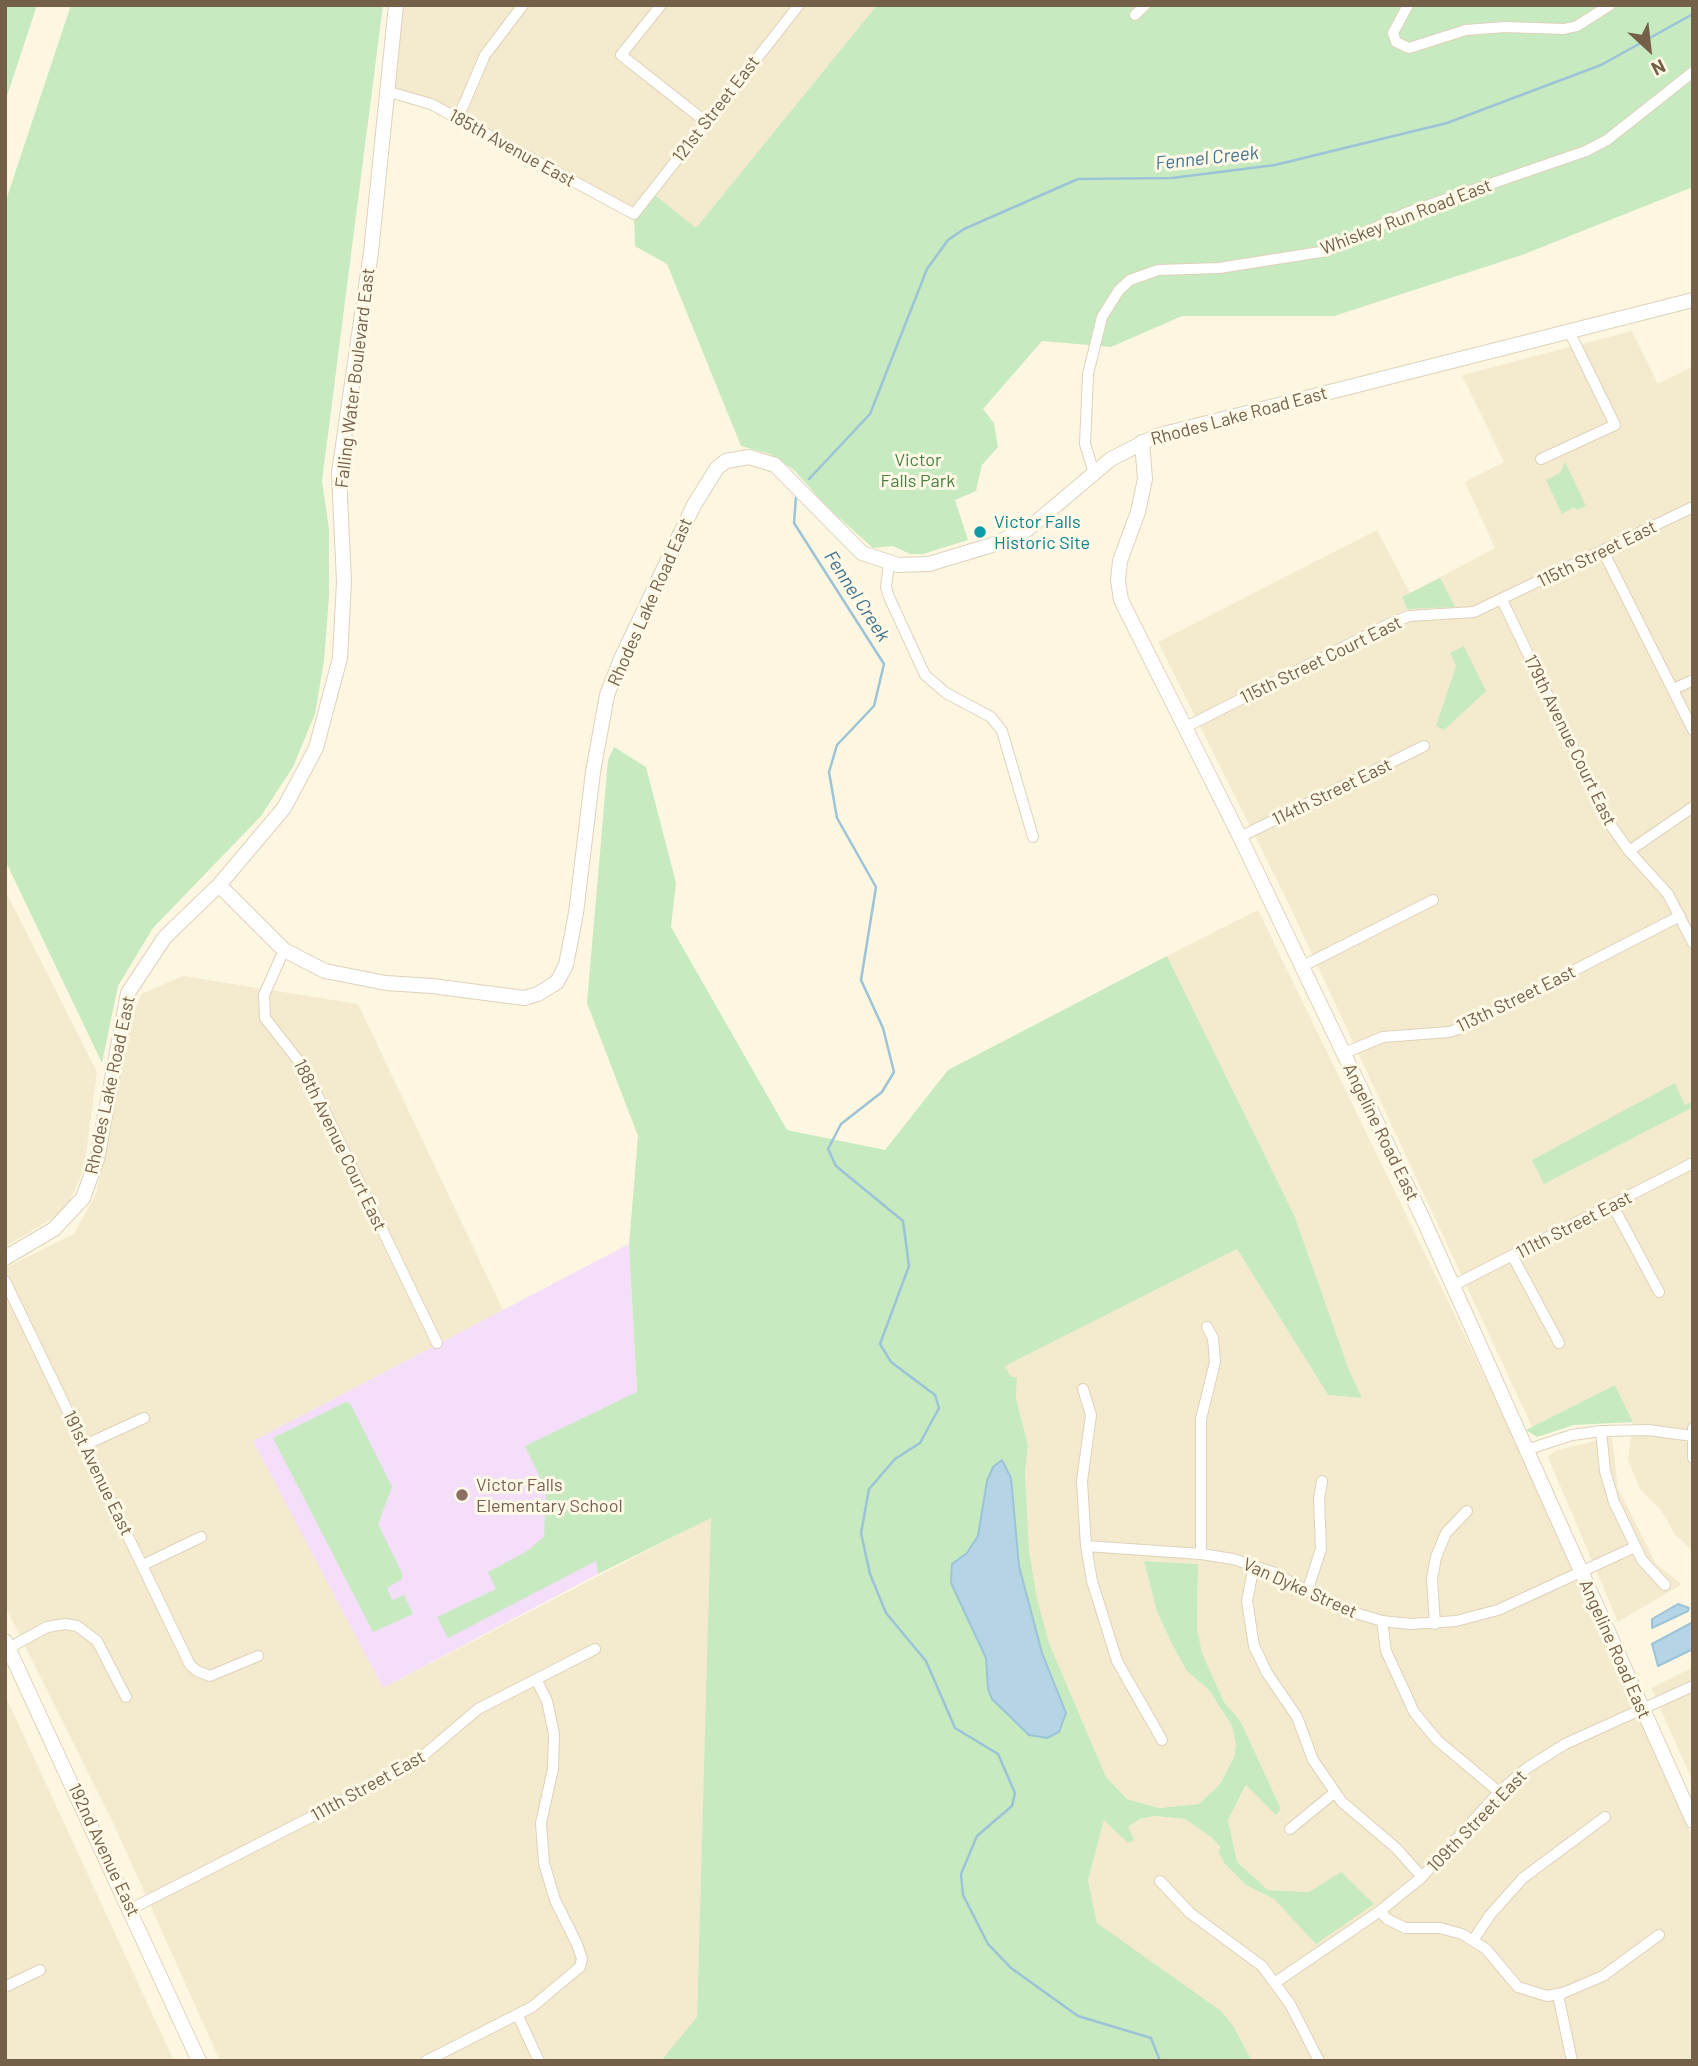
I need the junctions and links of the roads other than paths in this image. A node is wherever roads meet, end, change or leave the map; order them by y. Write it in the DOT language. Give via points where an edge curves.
graph roads {
  1 [pos="396,5"];
  2 [pos="523,5"];
  3 [pos="661,5"];
  4 [pos="799,5"];
  5 [pos="1145,5"];
  6 [pos="1408,5"];
  7 [pos="1610,5"];
  8 [pos="1135,15"];
  9 [pos="1693,72"];
  10 [pos="386,91"];
  11 [pos="458,118"];
  12 [pos="706,122"];
  13 [pos="634,214"];
  14 [pos="1693,300"];
  15 [pos="1569,331"];
  16 [pos="1142,442"];
  17 [pos="1541,459"];
  18 [pos="1094,472"];
  19 [pos="1693,507"];
  20 [pos="1603,551"];
  21 [pos="889,563"];
  22 [pos="1502,600"];
  23 [pos="1693,680"];
  24 [pos="1674,689"];
  25 [pos="1184,728"];
  26 [pos="1693,730"];
  27 [pos="1424,746"];
  28 [pos="1693,807"];
  29 [pos="1240,837"];
  30 [pos="1033,838"];
  31 [pos="1629,851"];
  32 [pos="219,885"];
  33 [pos="1433,900"];
  34 [pos="1680,916"];
  35 [pos="1693,943"];
  36 [pos="284,950"];
  37 [pos="1301,967"];
  38 [pos="1343,1053"];
  39 [pos="1693,1163"];
  40 [pos="1613,1206"];
  41 [pos="1513,1257"];
  42 [pos="5,1258"];
  43 [pos="5,1281"];
  44 [pos="1454,1285"];
  45 [pos="1659,1292"];
  46 [pos="1207,1327"];
  47 [pos="438,1343"];
  48 [pos="1559,1343"];
  49 [pos="1083,1389"];
  50 [pos="144,1418"];
  51 [pos="1693,1428"];
  52 [pos="1601,1431"];
  53 [pos="1692,1436"];
  54 [pos="85,1446"];
  55 [pos="1526,1450"];
  56 [pos="1693,1458"];
  57 [pos="1322,1480"];
  58 [pos="1467,1511"];
  59 [pos="201,1537"];
  60 [pos="1086,1546"];
  61 [pos="1636,1548"];
  62 [pos="1201,1554"];
  63 [pos="143,1565"];
  64 [pos="1254,1565"];
  65 [pos="1581,1573"];
  66 [pos="1665,1585"];
  67 [pos="1307,1592"];
  68 [pos="1381,1621"];
  69 [pos="1434,1624"];
  70 [pos="6,1646"];
  71 [pos="595,1649"];
  72 [pos="258,1656"];
  73 [pos="536,1679"];
  74 [pos="1693,1686"];
  75 [pos="126,1697"];
  76 [pos="1642,1709"];
  77 [pos="1162,1740"];
  78 [pos="1499,1792"];
  79 [pos="1334,1793"];
  80 [pos="1605,1816"];
  81 [pos="1693,1821"];
  82 [pos="1290,1829"];
  83 [pos="1422,1877"];
  84 [pos="1160,1881"];
  85 [pos="131,1909"];
  86 [pos="1380,1911"];
  87 [pos="1659,1935"];
  88 [pos="1474,1939"];
  89 [pos="40,1970"];
  90 [pos="1276,1982"];
  91 [pos="5,1987"];
  92 [pos="1558,1994"];
  93 [pos="518,2015"];
  94 [pos="199,2061"];
  95 [pos="426,2061"];
  96 [pos="539,2061"];
  97 [pos="1319,2061"];
  98 [pos="1572,2061"];
  1 -- 10 [label="street, Falling Water Boulevard East"];
  2 -- 11 [label="street" via="485,55"];
  3 -- 12 [label="street" via="621,55"];
  4 -- 12 [label="street, 121st Street East"];
  5 -- 8 [label="street"];
  6 -- 7 [label="street" via="1393,33 1396,42 1409,48 1466,30 1564,29"];
  9 -- 18 [label="street, Whiskey Run Road East" via="1607,140 1586,151 1406,213 1326,251 1219,268 1158,270 1130,280 1102,317 1088,374 1085,444"];
  10 -- 11 [label="street, 185th Avenue East" via="431,104"];
  10 -- 32 [label="street, Falling Water Boulevard East" via="371,252 339,473 345,582 335,684 301,780 284,808"];
  11 -- 13 [label="street, 185th Avenue East"];
  12 -- 13 [label="street, 121st Street East"];
  14 -- 15 [label="street, Rhodes Lake Road East"];
  15 -- 16 [label="street, Rhodes Lake Road East" via="1270,405"];
  15 -- 17 [label="street" via="1615,425"];
  16 -- 18 [label="street, Rhodes Lake Road East"];
  16 -- 25 [label="street, Angeline Road East" via="1145,479 1120,561 1118,589"];
  18 -- 21 [label="street, Rhodes Lake Road East" via="1051,513 1018,534 929,564"];
  19 -- 20 [label="street, 115th Street East"];
  20 -- 22 [label="street, 115th Street East"];
  20 -- 24 [label="street"];
  21 -- 30 [label="street" via="889,597 925,675 1002,731"];
  21 -- 36 [label="street, Rhodes Lake Road East" via="862,553 775,465 740,457 717,468 694,505 607,695 566,965 547,990 524,998 348,978"];
  22 -- 25 [label="street, 115th Street Court East" via="1460,615 1409,616 1389,624"];
  22 -- 31 [label="street, 179th Avenue Court East" via="1610,824"];
  23 -- 24 [label="street"];
  24 -- 26 [label="street"];
  25 -- 29 [label="street, Angeline Road East"];
  27 -- 29 [label="street, 114th Street East"];
  28 -- 31 [label="street"];
  29 -- 37 [label="street, Angeline Road East"];
  31 -- 34 [label="street, 179th Avenue Court East" via="1662,886"];
  32 -- 36 [label="street, Rhodes Lake Road East"];
  32 -- 42 [label="street, Rhodes Lake Road East" via="165,937 128,992 97,1159 83,1198 54,1229"];
  33 -- 37 [label="street"];
  34 -- 35 [label="street, 179th Avenue Court East"];
  34 -- 38 [label="street, 113th Street East" via="1464,1027 1383,1037"];
  36 -- 47 [label="street, 188th Avenue Court East" via="264,995 265,1018 304,1068"];
  37 -- 38 [label="street, Angeline Road East"];
  38 -- 44 [label="street, Angeline Road East"];
  39 -- 40 [label="street, 111th Street East"];
  40 -- 41 [label="street, 111th Street East"];
  40 -- 45 [label="street"];
  41 -- 44 [label="street, 111th Street East"];
  41 -- 48 [label="street"];
  43 -- 54 [label="street, 191st Avenue East"];
  44 -- 55 [label="street, Angeline Road East"];
  46 -- 62 [label="street" via="1215,1362 1201,1419"];
  49 -- 60 [label="street" via="1091,1415 1082,1481"];
  50 -- 54 [label="street"];
  51 -- 53 [label="street"];
  52 -- 53 [label="street" via="1648,1430"];
  52 -- 55 [label="street"];
  52 -- 61 [label="street" via="1610,1490"];
  53 -- 56 [label="street"];
  54 -- 63 [label="street, 191st Avenue East"];
  55 -- 65 [label="street, Angeline Road East"];
  57 -- 67 [label="street" via="1321,1549"];
  58 -- 69 [label="street" via="1446,1533 1436,1557"];
  59 -- 63 [label="street"];
  60 -- 62 [label="street"];
  60 -- 77 [label="street" via="1098,1607 1117,1661"];
  61 -- 65 [label="street, Van Dyke Street"];
  61 -- 66 [label="street" via="1648,1569"];
  62 -- 64 [label="street, Van Dyke Street"];
  63 -- 72 [label="street, 191st Avenue East" via="190,1665 203,1675 218,1675"];
  64 -- 67 [label="street, Van Dyke Street"];
  64 -- 79 [label="street" via="1247,1601 1254,1646 1288,1700 1313,1760"];
  65 -- 69 [label="street, Van Dyke Street" via="1498,1610"];
  65 -- 76 [label="street, Angeline Road East"];
  67 -- 68 [label="street, Van Dyke Street"];
  68 -- 69 [label="street, Van Dyke Street"];
  68 -- 78 [label="street" via="1386,1651 1414,1713 1437,1740"];
  70 -- 75 [label="street" via="56,1624 84,1629 97,1641"];
  70 -- 85 [label="street, 192nd Avenue East"];
  71 -- 73 [label="street, 111th Street East"];
  73 -- 85 [label="street, 111th Street East" via="478,1709 411,1766"];
  73 -- 93 [label="street" via="547,1701 554,1734 553,1769 541,1824 544,1863 582,1959 570,1977"];
  74 -- 76 [label="street, 109th Street East"];
  76 -- 78 [label="street, 109th Street East" via="1545,1755"];
  76 -- 81 [label="street, Angeline Road East"];
  78 -- 83 [label="street, 109th Street East"];
  79 -- 82 [label="street"];
  79 -- 83 [label="street"];
  80 -- 88 [label="street" via="1523,1878"];
  83 -- 86 [label="street, 109th Street East"];
  84 -- 90 [label="street" via="1190,1913 1248,1954"];
  85 -- 94 [label="street, 192nd Avenue East"];
  86 -- 88 [label="street" via="1405,1928 1450,1930"];
  86 -- 90 [label="street, 109th Street East"];
  87 -- 92 [label="street" via="1603,1976"];
  88 -- 92 [label="street" via="1518,1987 1536,1994"];
  89 -- 91 [label="street"];
  90 -- 97 [label="street"];
  92 -- 98 [label="street"];
  93 -- 95 [label="street"];
  93 -- 96 [label="street"];
}
